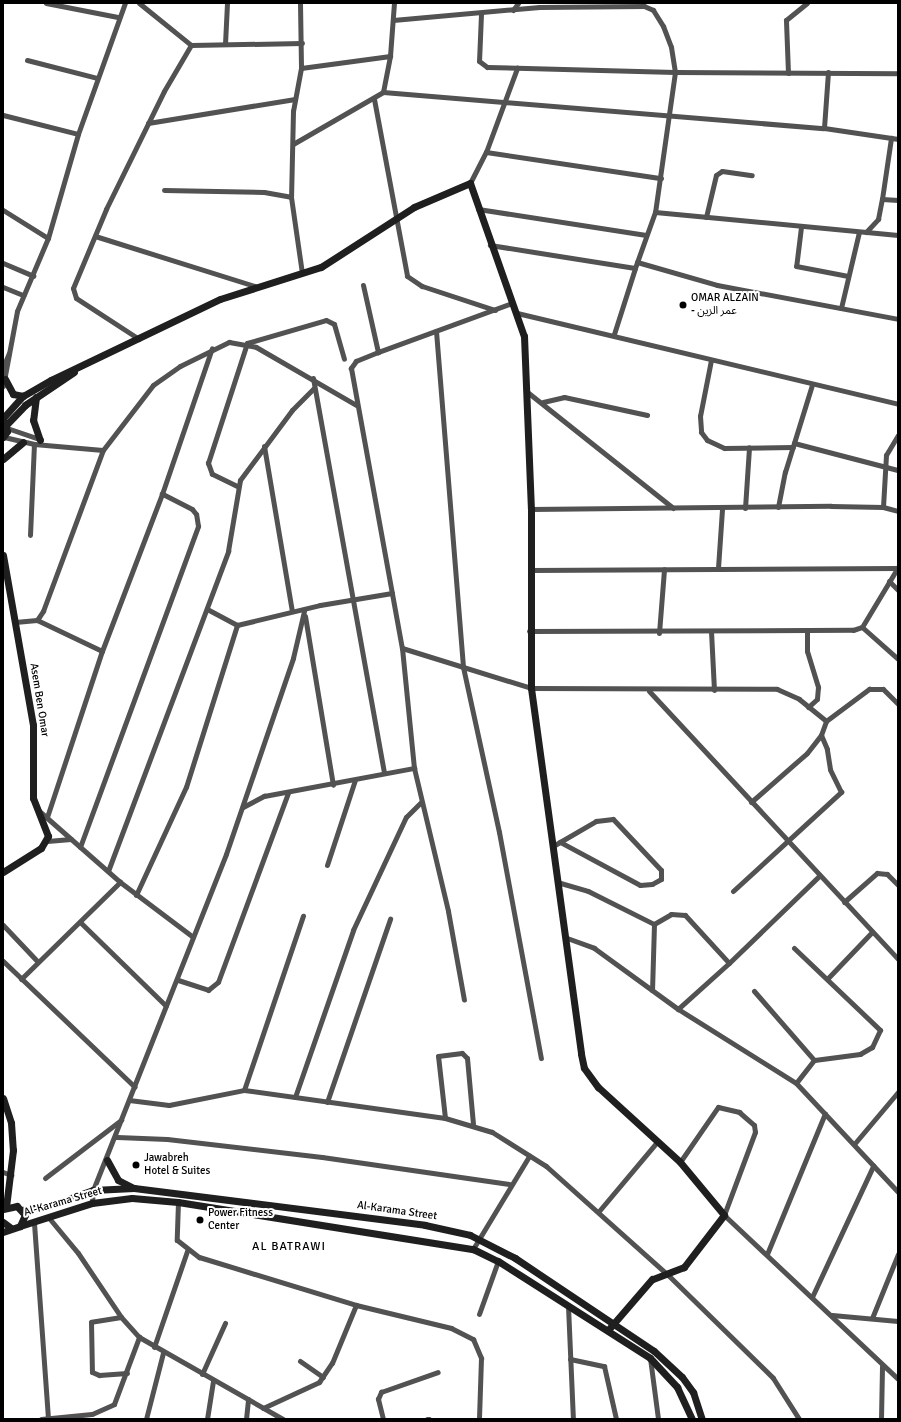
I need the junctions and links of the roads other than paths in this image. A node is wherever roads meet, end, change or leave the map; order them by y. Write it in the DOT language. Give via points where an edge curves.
graph roads {
  1 [pos="46,3"];
  2 [pos="126,3"];
  3 [pos="139,3"];
  4 [pos="227,3"];
  5 [pos="300,3"];
  6 [pos="394,3"];
  7 [pos="518,3"];
  8 [pos="807,3"];
  9 [pos="513,10"];
  10 [pos="481,14"];
  11 [pos="118,17"];
  12 [pos="393,20"];
  13 [pos="302,43"];
  14 [pos="225,44"];
  15 [pos="191,45"];
  16 [pos="390,56"];
  17 [pos="27,60"];
  18 [pos="301,68"];
  19 [pos="517,68"];
  20 [pos="675,72"];
  21 [pos="828,72"];
  22 [pos="898,72"];
  23 [pos="788,73"];
  24 [pos="97,78"];
  25 [pos="383,92"];
  26 [pos="295,99"];
  27 [pos="374,99"];
  28 [pos="505,100"];
  29 [pos="669,113"];
  30 [pos="3,115"];
  31 [pos="148,123"];
  32 [pos="824,128"];
  33 [pos="78,134"];
  34 [pos="891,138"];
  35 [pos="898,139"];
  36 [pos="293,144"];
  37 [pos="486,152"];
  38 [pos="752,175"];
  39 [pos="661,178"];
  40 [pos="470,183"];
  41 [pos="164,190"];
  42 [pos="291,197"];
  43 [pos="882,199"];
  44 [pos="898,200"];
  45 [pos="3,210"];
  46 [pos="478,210"];
  47 [pos="655,212"];
  48 [pos="706,217"];
  49 [pos="396,218"];
  50 [pos="801,227"];
  51 [pos="859,232"];
  52 [pos="866,232"];
  53 [pos="646,234"];
  54 [pos="898,235"];
  55 [pos="95,236"];
  56 [pos="48,238"];
  57 [pos="489,245"];
  58 [pos="637,262"];
  59 [pos="3,263"];
  60 [pos="635,268"];
  61 [pos="302,273"];
  62 [pos="33,276"];
  63 [pos="848,276"];
  64 [pos="363,285"];
  65 [pos="256,286"];
  66 [pos="3,287"];
  67 [pos="23,295"];
  68 [pos="512,303"];
  69 [pos="841,308"];
  70 [pos="495,310"];
  71 [pos="517,313"];
  72 [pos="898,319"];
  73 [pos="436,331"];
  74 [pos="614,334"];
  75 [pos="138,339"];
  76 [pos="247,344"];
  77 [pos="212,348"];
  78 [pos="10,352"];
  79 [pos="378,352"];
  80 [pos="344,359"];
  81 [pos="711,360"];
  82 [pos="3,367"];
  83 [pos="74,372"];
  84 [pos="312,378"];
  85 [pos="4,383"];
  86 [pos="812,385"];
  87 [pos="314,388"];
  88 [pos="526,391"];
  89 [pos="23,396"];
  90 [pos="36,397"];
  91 [pos="543,402"];
  92 [pos="898,404"];
  93 [pos="356,405"];
  94 [pos="647,415"];
  95 [pos="3,418"];
  96 [pos="5,425"];
  97 [pos="898,435"];
  98 [pos="3,437"];
  99 [pos="23,442"];
  100 [pos="37,442"];
  101 [pos="794,445"];
  102 [pos="264,446"];
  103 [pos="749,447"];
  104 [pos="103,450"];
  105 [pos="3,459"];
  106 [pos="887,468"];
  107 [pos="898,470"];
  108 [pos="237,486"];
  109 [pos="162,494"];
  110 [pos="883,506"];
  111 [pos="778,507"];
  112 [pos="673,508"];
  113 [pos="745,508"];
  114 [pos="531,509"];
  115 [pos="722,509"];
  116 [pos="898,511"];
  117 [pos="30,535"];
  118 [pos="3,555"];
  119 [pos="897,567"];
  120 [pos="718,568"];
  121 [pos="664,569"];
  122 [pos="530,570"];
  123 [pos="889,581"];
  124 [pos="898,590"];
  125 [pos="392,592"];
  126 [pos="350,599"];
  127 [pos="207,609"];
  128 [pos="292,611"];
  129 [pos="304,611"];
  130 [pos="37,620"];
  131 [pos="15,622"];
  132 [pos="236,626"];
  133 [pos="862,627"];
  134 [pos="529,631"];
  135 [pos="711,631"];
  136 [pos="807,631"];
  137 [pos="659,633"];
  138 [pos="402,648"];
  139 [pos="102,651"];
  140 [pos="898,659"];
  141 [pos="463,667"];
  142 [pos="531,688"];
  143 [pos="714,690"];
  144 [pos="650,691"];
  145 [pos="898,704"];
  146 [pos="808,707"];
  147 [pos="826,721"];
  148 [pos="821,735"];
  149 [pos="414,768"];
  150 [pos="384,772"];
  151 [pos="355,780"];
  152 [pos="333,785"];
  153 [pos="288,793"];
  154 [pos="421,802"];
  155 [pos="751,802"];
  156 [pos="243,807"];
  157 [pos="36,808"];
  158 [pos="47,817"];
  159 [pos="71,839"];
  160 [pos="47,842"];
  161 [pos="789,843"];
  162 [pos="557,844"];
  163 [pos="80,847"];
  164 [pos="327,865"];
  165 [pos="108,871"];
  166 [pos="3,872"];
  167 [pos="819,876"];
  168 [pos="120,882"];
  169 [pos="557,882"];
  170 [pos="898,885"];
  171 [pos="733,891"];
  172 [pos="136,895"];
  173 [pos="844,902"];
  174 [pos="303,916"];
  175 [pos="390,919"];
  176 [pos="80,922"];
  177 [pos="654,924"];
  178 [pos="3,925"];
  179 [pos="872,932"];
  180 [pos="192,937"];
  181 [pos="567,938"];
  182 [pos="794,948"];
  183 [pos="898,959"];
  184 [pos="37,961"];
  185 [pos="3,962"];
  186 [pos="729,963"];
  187 [pos="828,978"];
  188 [pos="21,979"];
  189 [pos="178,980"];
  190 [pos="652,990"];
  191 [pos="754,991"];
  192 [pos="464,1000"];
  193 [pos="166,1006"];
  194 [pos="678,1009"];
  195 [pos="541,1058"];
  196 [pos="814,1060"];
  197 [pos="796,1083"];
  198 [pos="134,1087"];
  199 [pos="244,1090"];
  200 [pos="898,1092"];
  201 [pos="295,1097"];
  202 [pos="3,1098"];
  203 [pos="129,1100"];
  204 [pos="327,1102"];
  205 [pos="825,1113"];
  206 [pos="445,1118"];
  207 [pos="121,1120"];
  208 [pos="473,1124"];
  209 [pos="117,1137"];
  210 [pos="657,1142"];
  211 [pos="855,1143"];
  212 [pos="529,1156"];
  213 [pos="107,1160"];
  214 [pos="680,1162"];
  215 [pos="873,1166"];
  216 [pos="3,1172"];
  217 [pos="11,1175"];
  218 [pos="45,1178"];
  219 [pos="509,1184"];
  220 [pos="9,1185"];
  221 [pos="134,1188"];
  222 [pos="93,1190"];
  223 [pos="898,1192"];
  224 [pos="178,1202"];
  225 [pos="92,1203"];
  226 [pos="15,1205"];
  227 [pos="4,1209"];
  228 [pos="22,1210"];
  229 [pos="599,1211"];
  230 [pos="724,1215"];
  231 [pos="49,1218"];
  232 [pos="3,1222"];
  233 [pos="34,1223"];
  234 [pos="20,1226"];
  235 [pos="11,1228"];
  236 [pos="3,1232"];
  237 [pos="478,1238"];
  238 [pos="473,1249"];
  239 [pos="187,1251"];
  240 [pos="768,1254"];
  241 [pos="898,1254"];
  242 [pos="498,1260"];
  243 [pos="668,1275"];
  244 [pos="812,1297"];
  245 [pos="356,1306"];
  246 [pos="568,1306"];
  247 [pos="479,1314"];
  248 [pos="832,1315"];
  249 [pos="121,1317"];
  250 [pos="872,1318"];
  251 [pos="898,1321"];
  252 [pos="225,1323"];
  253 [pos="613,1323"];
  254 [pos="608,1330"];
  255 [pos="139,1337"];
  256 [pos="154,1347"];
  257 [pos="163,1353"];
  258 [pos="650,1358"];
  259 [pos="570,1359"];
  260 [pos="300,1361"];
  261 [pos="882,1366"];
  262 [pos="438,1372"];
  263 [pos="127,1373"];
  264 [pos="202,1374"];
  265 [pos="323,1377"];
  266 [pos="898,1379"];
  267 [pos="213,1380"];
  268 [pos="248,1399"];
  269 [pos="263,1408"];
  270 [pos="91,1416"];
  271 [pos="48,1418"];
  272 [pos="42,1419"];
  273 [pos="146,1419"];
  274 [pos="208,1419"];
  275 [pos="246,1419"];
  276 [pos="283,1419"];
  277 [pos="383,1419"];
  278 [pos="480,1419"];
  279 [pos="573,1419"];
  280 [pos="616,1419"];
  281 [pos="658,1419"];
  282 [pos="692,1419"];
  283 [pos="702,1419"];
  284 [pos="799,1419"];
  285 [pos="881,1419"];
  1 -- 11 [label="street"];
  2 -- 11 [label="street"];
  3 -- 15 [label="street"];
  4 -- 14 [label="street"];
  5 -- 13 [label="street"];
  6 -- 12 [label="street"];
  7 -- 9 [label="street"];
  8 -- 23 [label="street" via="786,20"];
  9 -- 10 [label="street"];
  9 -- 20 [label="street" via="648,7 666,33"];
  10 -- 12 [label="street"];
  10 -- 19 [label="street" via="480,64"];
  11 -- 24 [label="street"];
  12 -- 16 [label="street"];
  13 -- 14 [label="street"];
  13 -- 18 [label="street"];
  14 -- 15 [label="street"];
  15 -- 31 [label="street"];
  16 -- 18 [label="street"];
  16 -- 25 [label="street"];
  17 -- 24 [label="street"];
  18 -- 26 [label="street"];
  19 -- 20 [label="street"];
  19 -- 28 [label="street"];
  20 -- 23 [label="street"];
  20 -- 29 [label="street"];
  21 -- 22 [label="street"];
  21 -- 23 [label="street"];
  21 -- 32 [label="street"];
  24 -- 33 [label="street"];
  25 -- 27 [label="street"];
  25 -- 28 [label="street"];
  26 -- 31 [label="street"];
  26 -- 36 [label="street"];
  27 -- 36 [label="street"];
  27 -- 49 [label="street"];
  28 -- 29 [label="street"];
  28 -- 37 [label="street"];
  29 -- 32 [label="street"];
  29 -- 39 [label="street"];
  30 -- 33 [label="street"];
  31 -- 55 [label="street"];
  32 -- 34 [label="street"];
  33 -- 56 [label="street"];
  34 -- 35 [label="street"];
  34 -- 43 [label="street"];
  36 -- 42 [label="street"];
  37 -- 39 [label="street"];
  37 -- 40 [label="street"];
  38 -- 48 [label="street" via="722,171 716,175"];
  39 -- 47 [label="street"];
  40 -- 46 [label="street"];
  40 -- 49 [label="street"];
  41 -- 42 [label="street" via="264,192"];
  42 -- 61 [label="street"];
  43 -- 44 [label="street"];
  43 -- 52 [label="street" via="878,219"];
  45 -- 56 [label="street"];
  46 -- 53 [label="street"];
  46 -- 57 [label="street"];
  47 -- 48 [label="street"];
  47 -- 53 [label="street"];
  48 -- 50 [label="street"];
  49 -- 61 [label="street" via="321,267"];
  49 -- 70 [label="street" via="406,269 411,281"];
  50 -- 51 [label="street"];
  50 -- 63 [label="street" via="796,266"];
  51 -- 52 [label="street"];
  51 -- 63 [label="street"];
  52 -- 54 [label="street"];
  53 -- 58 [label="street"];
  55 -- 65 [label="street"];
  55 -- 75 [label="street" via="75,282 73,295"];
  56 -- 62 [label="street"];
  57 -- 60 [label="street"];
  57 -- 68 [label="street"];
  58 -- 60 [label="street"];
  58 -- 69 [label="street" via="717,285"];
  59 -- 62 [label="street"];
  60 -- 74 [label="street"];
  61 -- 65 [label="street"];
  62 -- 67 [label="street"];
  63 -- 69 [label="street"];
  64 -- 79 [label="street"];
  65 -- 75 [label="street" via="188,314"];
  66 -- 67 [label="street"];
  67 -- 78 [label="street"];
  68 -- 70 [label="street"];
  68 -- 71 [label="street"];
  69 -- 72 [label="street"];
  70 -- 73 [label="street"];
  71 -- 74 [label="street"];
  71 -- 88 [label="street" via="526,348"];
  73 -- 79 [label="street"];
  73 -- 141 [label="street"];
  74 -- 81 [label="street"];
  75 -- 83 [label="street"];
  76 -- 77 [label="street" via="229,342"];
  76 -- 80 [label="street" via="326,320 334,324"];
  76 -- 84 [label="street"];
  76 -- 108 [label="street" via="208,463 212,474"];
  77 -- 104 [label="street" via="147,391"];
  77 -- 109 [label="street"];
  78 -- 82 [label="street"];
  78 -- 85 [label="street"];
  79 -- 93 [label="street" via="356,361 351,368"];
  81 -- 86 [label="street"];
  81 -- 103 [label="street" via="700,416 701,432 717,446"];
  83 -- 89 [label="street"];
  83 -- 90 [label="street"];
  84 -- 87 [label="street"];
  84 -- 93 [label="street"];
  85 -- 89 [label="street" via="14,394"];
  86 -- 92 [label="street"];
  86 -- 101 [label="street"];
  87 -- 102 [label="street"];
  87 -- 126 [label="street"];
  88 -- 91 [label="street"];
  88 -- 114 [label="street"];
  89 -- 95 [label="street"];
  90 -- 96 [label="street"];
  90 -- 100 [label="street" via="33,420"];
  91 -- 94 [label="street" via="560,396"];
  91 -- 112 [label="street"];
  93 -- 125 [label="street" via="380,514"];
  96 -- 98 [label="street"];
  96 -- 100 [label="street"];
  97 -- 106 [label="street" via="887,448"];
  98 -- 99 [label="street"];
  99 -- 100 [label="street"];
  99 -- 105 [label="street"];
  100 -- 104 [label="street"];
  100 -- 117 [label="street"];
  101 -- 103 [label="street"];
  101 -- 106 [label="street"];
  101 -- 111 [label="street"];
  102 -- 108 [label="street"];
  102 -- 128 [label="street"];
  103 -- 113 [label="street"];
  104 -- 130 [label="street"];
  106 -- 107 [label="street"];
  106 -- 110 [label="street"];
  108 -- 127 [label="street" via="231,542"];
  109 -- 139 [label="street"];
  109 -- 163 [label="street" via="192,509 196,514 198,526"];
  110 -- 111 [label="street"];
  110 -- 116 [label="street"];
  111 -- 113 [label="street"];
  112 -- 114 [label="street"];
  112 -- 115 [label="street"];
  113 -- 115 [label="street"];
  114 -- 122 [label="street"];
  115 -- 120 [label="street"];
  118 -- 131 [label="street, Asem Ben Omar"];
  119 -- 120 [label="street"];
  119 -- 123 [label="street"];
  120 -- 121 [label="street"];
  121 -- 122 [label="street"];
  121 -- 137 [label="street"];
  122 -- 134 [label="street"];
  123 -- 124 [label="street"];
  123 -- 133 [label="street"];
  125 -- 126 [label="street"];
  125 -- 138 [label="street"];
  126 -- 129 [label="street"];
  126 -- 150 [label="street" via="366,665"];
  127 -- 132 [label="street"];
  127 -- 165 [label="street"];
  128 -- 129 [label="street"];
  128 -- 132 [label="street"];
  129 -- 152 [label="street"];
  129 -- 156 [label="street" via="293,658"];
  130 -- 131 [label="street"];
  130 -- 139 [label="street"];
  131 -- 157 [label="street, Asem Ben Omar" via="33,725"];
  132 -- 172 [label="street" via="186,787"];
  133 -- 136 [label="street"];
  133 -- 140 [label="street"];
  134 -- 137 [label="street"];
  134 -- 142 [label="street"];
  135 -- 136 [label="street"];
  135 -- 137 [label="street"];
  135 -- 143 [label="street"];
  136 -- 146 [label="street" via="807,651 818,687 816,699"];
  138 -- 141 [label="street"];
  138 -- 149 [label="street"];
  139 -- 158 [label="street"];
  141 -- 142 [label="street"];
  141 -- 195 [label="street" via="499,832"];
  142 -- 144 [label="street"];
  142 -- 162 [label="street"];
  143 -- 144 [label="street"];
  143 -- 146 [label="street" via="777,689 789,692"];
  144 -- 155 [label="street"];
  145 -- 147 [label="street" via="883,689 868,689"];
  146 -- 147 [label="street"];
  147 -- 148 [label="street"];
  148 -- 155 [label="street" via="807,753"];
  148 -- 161 [label="street" via="827,749 830,769 841,792"];
  149 -- 150 [label="street"];
  149 -- 154 [label="street"];
  150 -- 151 [label="street"];
  151 -- 152 [label="street"];
  151 -- 164 [label="street"];
  152 -- 153 [label="street"];
  153 -- 156 [label="street" via="264,796"];
  153 -- 189 [label="street" via="218,982 208,990"];
  154 -- 192 [label="street" via="448,911"];
  154 -- 201 [label="street" via="406,817 354,930"];
  155 -- 161 [label="street"];
  156 -- 180 [label="street"];
  157 -- 158 [label="street"];
  157 -- 160 [label="street, Asem Ben Omar" via="48,834"];
  158 -- 159 [label="street"];
  159 -- 160 [label="street"];
  159 -- 163 [label="street"];
  160 -- 166 [label="street"];
  161 -- 167 [label="street"];
  161 -- 171 [label="street"];
  162 -- 162 [label="street" via="640,884 652,884 661,879 661,870 613,818 596,821"];
  162 -- 169 [label="street"];
  163 -- 165 [label="street"];
  165 -- 168 [label="street"];
  167 -- 173 [label="street"];
  167 -- 186 [label="street"];
  168 -- 172 [label="street"];
  168 -- 176 [label="street"];
  169 -- 177 [label="street" via="588,891"];
  169 -- 181 [label="street"];
  170 -- 173 [label="street" via="887,874 877,873"];
  172 -- 180 [label="street"];
  173 -- 179 [label="street"];
  174 -- 199 [label="street"];
  175 -- 204 [label="street"];
  176 -- 184 [label="street"];
  176 -- 193 [label="street"];
  177 -- 186 [label="street" via="671,914 685,915"];
  177 -- 190 [label="street"];
  178 -- 184 [label="street"];
  179 -- 183 [label="street"];
  179 -- 187 [label="street"];
  180 -- 189 [label="street"];
  181 -- 190 [label="street" via="594,948"];
  181 -- 210 [label="street" via="584,1068 598,1087"];
  182 -- 187 [label="street"];
  184 -- 188 [label="street"];
  185 -- 188 [label="street"];
  186 -- 194 [label="street"];
  187 -- 196 [label="street" via="880,1030 879,1036 872,1047 860,1054"];
  188 -- 198 [label="street"];
  189 -- 193 [label="street"];
  190 -- 194 [label="street"];
  191 -- 196 [label="street"];
  193 -- 198 [label="street"];
  194 -- 197 [label="street"];
  196 -- 197 [label="street"];
  197 -- 205 [label="street"];
  198 -- 203 [label="street"];
  199 -- 201 [label="street"];
  199 -- 203 [label="street" via="169,1105"];
  200 -- 211 [label="street"];
  201 -- 204 [label="street"];
  202 -- 217 [label="street" via="11,1123"];
  203 -- 207 [label="street"];
  204 -- 206 [label="street"];
  205 -- 211 [label="street"];
  205 -- 240 [label="street"];
  206 -- 208 [label="street"];
  206 -- 208 [label="street" via="438,1056 462,1053 467,1058"];
  207 -- 209 [label="street"];
  207 -- 218 [label="street"];
  208 -- 212 [label="street" via="508,1140"];
  209 -- 213 [label="street"];
  209 -- 219 [label="street" via="167,1139 322,1156"];
  210 -- 214 [label="street"];
  210 -- 229 [label="street"];
  211 -- 215 [label="street"];
  212 -- 219 [label="street"];
  212 -- 229 [label="street"];
  213 -- 221 [label="street" via="118,1180"];
  213 -- 222 [label="street"];
  214 -- 230 [label="street"];
  214 -- 230 [label="street" via="718,1107 739,1112 754,1125 755,1132"];
  215 -- 223 [label="street"];
  215 -- 244 [label="street"];
  216 -- 217 [label="street"];
  217 -- 220 [label="street"];
  219 -- 237 [label="street"];
  220 -- 226 [label="street"];
  220 -- 227 [label="street"];
  221 -- 222 [label="street, Al-Karama Street"];
  221 -- 237 [label="street, Al-Karama Street" via="426,1225"];
  222 -- 225 [label="street"];
  222 -- 228 [label="street, Al-Karama Street" via="52,1205"];
  224 -- 225 [label="street, Al-Karama Street" via="132,1198"];
  224 -- 238 [label="street, Al-Karama Street"];
  224 -- 239 [label="street" via="175,1234"];
  225 -- 231 [label="street, Al-Karama Street"];
  226 -- 227 [label="street"];
  226 -- 228 [label="street"];
  228 -- 234 [label="street" via="25,1215"];
  229 -- 243 [label="street"];
  230 -- 240 [label="street"];
  230 -- 243 [label="street" via="684,1267"];
  231 -- 233 [label="street, Al-Karama Street"];
  231 -- 249 [label="street" via="78,1253"];
  232 -- 235 [label="street"];
  233 -- 234 [label="street, Al-Karama Street"];
  233 -- 271 [label="street"];
  234 -- 235 [label="street, Al-Karama Street"];
  235 -- 236 [label="street, Al-Karama Street"];
  237 -- 238 [label="street"];
  237 -- 253 [label="street, Al-Karama Street" via="501,1250"];
  238 -- 242 [label="street, Al-Karama Street"];
  239 -- 245 [label="street" via="258,1277"];
  239 -- 256 [label="street"];
  240 -- 244 [label="street"];
  241 -- 250 [label="street"];
  242 -- 246 [label="street, Al-Karama Street"];
  242 -- 247 [label="street"];
  243 -- 253 [label="street" via="652,1279"];
  243 -- 284 [label="street" via="773,1378"];
  244 -- 248 [label="street"];
  245 -- 265 [label="street"];
  245 -- 278 [label="street" via="451,1328 472,1338 481,1358"];
  246 -- 254 [label="street, Al-Karama Street"];
  246 -- 259 [label="street"];
  248 -- 250 [label="street"];
  248 -- 261 [label="street"];
  249 -- 255 [label="street"];
  249 -- 263 [label="street" via="91,1322 92,1372 99,1375"];
  250 -- 251 [label="street"];
  252 -- 264 [label="street"];
  253 -- 254 [label="street"];
  253 -- 283 [label="street, Al-Karama Street" via="654,1351 682,1377 693,1392"];
  254 -- 258 [label="street, Al-Karama Street"];
  255 -- 256 [label="street"];
  255 -- 263 [label="street"];
  256 -- 257 [label="street"];
  257 -- 264 [label="street"];
  257 -- 273 [label="street"];
  258 -- 281 [label="street"];
  258 -- 282 [label="street, Al-Karama Street" via="677,1387"];
  259 -- 279 [label="street"];
  259 -- 280 [label="street" via="604,1366"];
  260 -- 265 [label="street"];
  261 -- 266 [label="street"];
  261 -- 285 [label="street"];
  262 -- 277 [label="street" via="382,1392 378,1399"];
  263 -- 270 [label="street" via="114,1404"];
  264 -- 267 [label="street"];
  265 -- 269 [label="street" via="308,1390"];
  267 -- 268 [label="street"];
  267 -- 274 [label="street"];
  268 -- 269 [label="street"];
  268 -- 275 [label="street"];
  269 -- 276 [label="street"];
  270 -- 271 [label="street"];
  271 -- 272 [label="street"];
}
